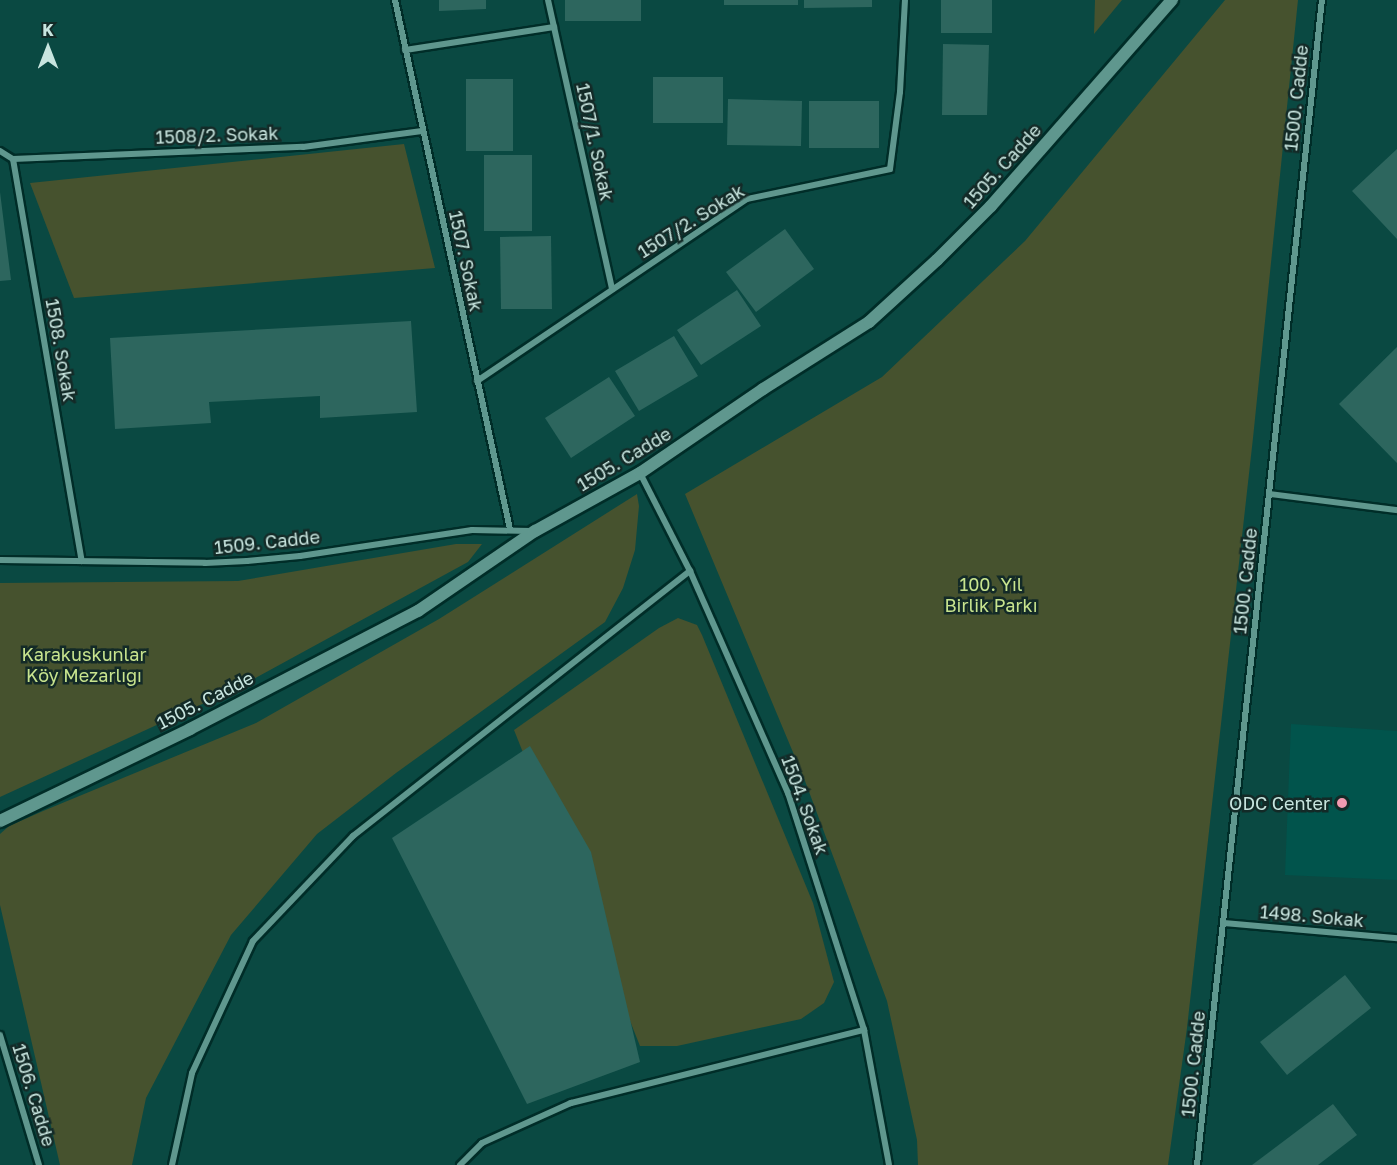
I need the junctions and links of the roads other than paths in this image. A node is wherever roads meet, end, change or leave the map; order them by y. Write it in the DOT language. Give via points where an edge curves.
graph roads {
  1 [pos="395,0"];
  2 [pos="548,0"];
  3 [pos="905,0"];
  4 [pos="1172,0"];
  5 [pos="1322,0"];
  6 [pos="554,27"];
  7 [pos="405,50"];
  8 [pos="422,130"];
  9 [pos="0,151"];
  10 [pos="13,159"];
  11 [pos="612,290"];
  12 [pos="477,381"];
  13 [pos="640,473"];
  14 [pos="1270,494"];
  15 [pos="1397,510"];
  16 [pos="510,529"];
  17 [pos="535,531"];
  18 [pos="0,560"];
  19 [pos="82,561"];
  20 [pos="690,571"];
  21 [pos="0,821"];
  22 [pos="1224,923"];
  23 [pos="1397,939"];
  24 [pos="864,1030"];
  25 [pos="0,1035"];
  26 [pos="39,1165"];
  27 [pos="172,1165"];
  28 [pos="460,1165"];
  29 [pos="889,1165"];
  30 [pos="1197,1165"];
  1 -- 7 [label="street, 1507. Sokak"];
  2 -- 6 [label="street, 1507/1. Sokak"];
  3 -- 11 [label="street, 1507/2. Sokak" via="900,92 890,169 747,199"];
  4 -- 13 [label="street, 1505. Cadde" via="991,206 869,322"];
  5 -- 14 [label="street, 1500. Cadde"];
  6 -- 7 [label="street"];
  6 -- 11 [label="street, 1507/1. Sokak"];
  7 -- 8 [label="street, 1507. Sokak"];
  8 -- 10 [label="street, 1508/2. Sokak" via="303,147"];
  8 -- 12 [label="street, 1507. Sokak"];
  9 -- 10 [label="street"];
  10 -- 19 [label="street, 1508. Sokak"];
  11 -- 12 [label="street, 1507/2. Sokak"];
  12 -- 16 [label="street, 1507. Sokak"];
  13 -- 17 [label="street, 1505. Cadde"];
  13 -- 20 [label="street, 1504. Sokak"];
  14 -- 15 [label="street"];
  14 -- 22 [label="street, 1500. Cadde"];
  16 -- 17 [label="street, 1509. Cadde"];
  16 -- 19 [label="street, 1509. Cadde" via="435,534 247,561"];
  17 -- 21 [label="street, 1505. Cadde" via="418,611 190,729"];
  18 -- 19 [label="street, 1509. Cadde"];
  20 -- 24 [label="street, 1504. Sokak" via="788,793"];
  20 -- 27 [label="street" via="353,836 253,941 192,1073"];
  22 -- 23 [label="street, 1498. Sokak"];
  22 -- 30 [label="street, 1500. Cadde"];
  24 -- 28 [label="street" via="572,1103 482,1143"];
  24 -- 29 [label="street, 1504. Sokak"];
  25 -- 26 [label="street, 1506. Cadde"];
}
